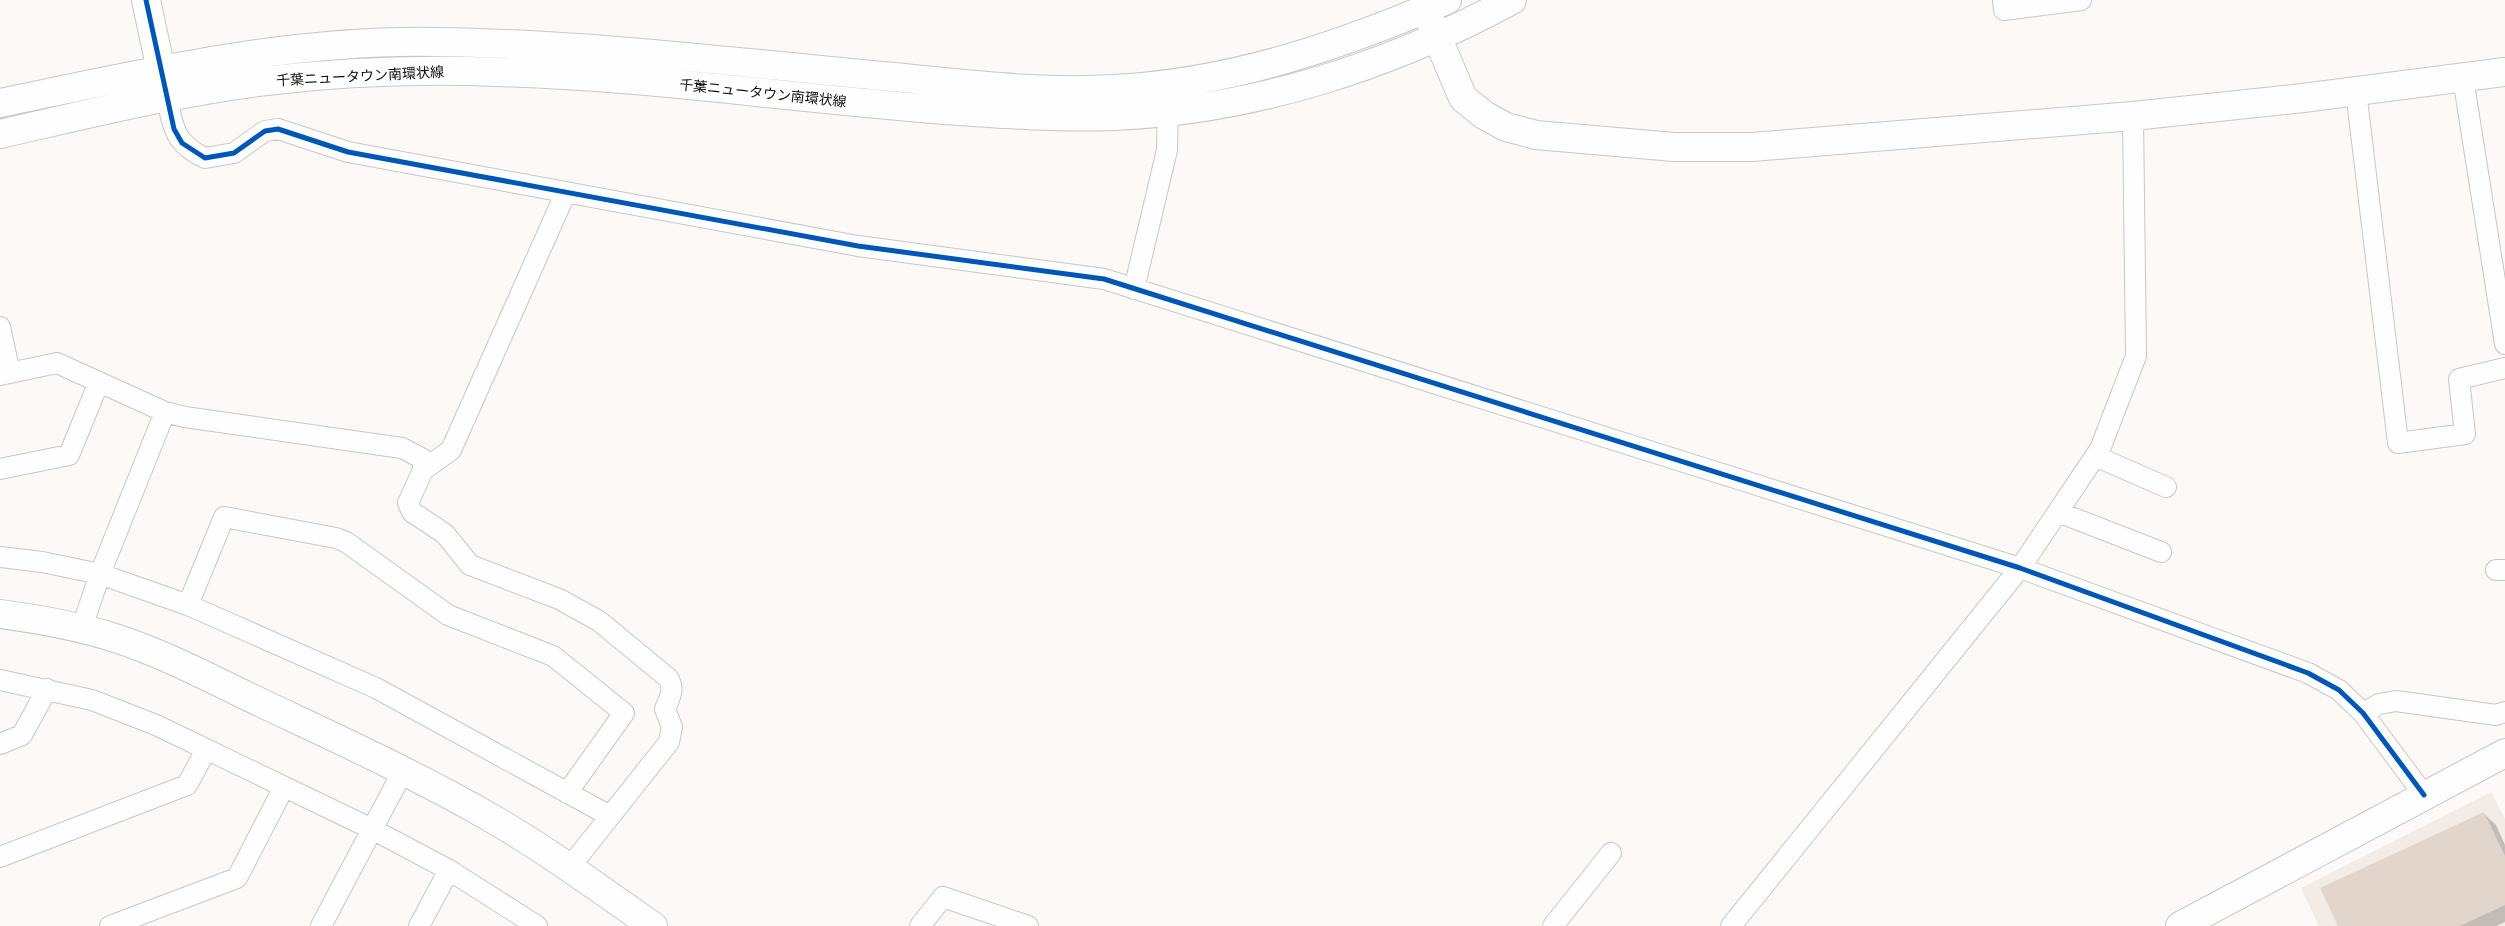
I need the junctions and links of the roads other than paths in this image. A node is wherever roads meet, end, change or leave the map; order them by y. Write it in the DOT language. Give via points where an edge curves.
graph roads {
  1 [pos="146,0"];
  2 [pos="1512,0"];
  3 [pos="2003,0"];
  4 [pos="2081,0"];
  5 [pos="1432,3"];
  6 [pos="1438,37"];
  7 [pos="161,71"];
  8 [pos="2505,72"];
  9 [pos="2462,78"];
  10 [pos="1167,83"];
  11 [pos="2356,91"];
  12 [pos="167,98"];
  13 [pos="0,103"];
  14 [pos="1169,112"];
  15 [pos="2133,116"];
  16 [pos="0,134"];
  17 [pos="566,192"];
  18 [pos="1134,289"];
  19 [pos="0,327"];
  20 [pos="2505,344"];
  21 [pos="2505,368"];
  22 [pos="5,374"];
  23 [pos="99,382"];
  24 [pos="165,412"];
  25 [pos="2095,456"];
  26 [pos="0,469"];
  27 [pos="423,470"];
  28 [pos="2166,487"];
  29 [pos="2058,512"];
  30 [pos="2161,552"];
  31 [pos="0,557"];
  32 [pos="2020,568"];
  33 [pos="100,574"];
  34 [pos="188,605"];
  35 [pos="0,614"];
  36 [pos="81,630"];
  37 [pos="0,680"];
  38 [pos="47,689"];
  39 [pos="2505,712"];
  40 [pos="2363,713"];
  41 [pos="0,744"];
  42 [pos="206,750"];
  43 [pos="2505,753"];
  44 [pos="403,771"];
  45 [pos="284,787"];
  46 [pos="567,793"];
  47 [pos="2424,795"];
  48 [pos="610,816"];
  49 [pos="372,829"];
  50 [pos="1612,853"];
  51 [pos="0,857"];
  52 [pos="569,868"];
  53 [pos="449,870"];
  54 [pos="110,926"];
  55 [pos="321,926"];
  56 [pos="419,926"];
  57 [pos="535,926"];
  58 [pos="653,926"];
  59 [pos="920,926"];
  60 [pos="1028,926"];
  61 [pos="1553,926"];
  62 [pos="1732,926"];
  63 [pos="2180,926"];
  1 -- 7 [label="main road"];
  2 -- 6 [label="main road, 千葉ニュータウン南環状線"];
  3 -- 4 [label="street" via="2004,10"];
  5 -- 6 [label="main road"];
  5 -- 10 [label="main road, 千葉ニュータウン南環状線" via="1379,29 1300,56 1254,68"];
  6 -- 14 [label="main road, 千葉ニュータウン南環状線" via="1389,58 1268,96"];
  6 -- 15 [label="main road" via="1463,98 1506,127 1536,134 1674,148 1730,148"];
  7 -- 10 [label="main road, 千葉ニュータウン南環状線" via="262,52 347,43 434,42 561,45 1035,90 1115,89"];
  7 -- 12 [label="main road"];
  7 -- 13 [label="main road, 千葉ニュータウン南環状線"];
  8 -- 9 [label="main road"];
  9 -- 11 [label="main road"];
  9 -- 20 [label="street"];
  10 -- 14 [label="street"];
  11 -- 15 [label="main road"];
  11 -- 21 [label="street" via="2398,443 2464,434 2459,379"];
  12 -- 14 [label="main road, 千葉ニュータウン南環状線" via="265,81 452,71 559,74 1030,116"];
  12 -- 16 [label="main road, 千葉ニュータウン南環状線"];
  12 -- 17 [label="street" via="174,128 182,143 205,158 234,152 265,130 278,129 348,152"];
  14 -- 18 [label="street" via="1167,150"];
  15 -- 25 [label="street" via="2136,356"];
  17 -- 18 [label="street" via="858,246 1104,279"];
  17 -- 27 [label="street" via="451,450"];
  18 -- 32 [label="street"];
  19 -- 22 [label="street"];
  22 -- 23 [label="street" via="57,363"];
  23 -- 24 [label="street"];
  23 -- 26 [label="street" via="69,454"];
  24 -- 27 [label="street" via="214,422 402,448 423,460"];
  24 -- 33 [label="street"];
  25 -- 28 [label="street"];
  25 -- 29 [label="street"];
  27 -- 48 [label="street" via="408,503 409,508 446,534 470,565 559,599 598,621 668,678 672,691 665,709 672,727 669,742"];
  29 -- 30 [label="street"];
  29 -- 32 [label="street"];
  31 -- 33 [label="street"];
  32 -- 40 [label="street" via="2308,673 2339,690"];
  32 -- 62 [label="street"];
  33 -- 34 [label="street"];
  33 -- 36 [label="street"];
  34 -- 46 [label="street" via="376,688"];
  34 -- 46 [label="street" via="224,517 346,542 448,615 553,656 624,712"];
  35 -- 36 [label="main road"];
  36 -- 44 [label="main road" via="114,638 172,662"];
  37 -- 38 [label="street"];
  38 -- 41 [label="street" via="22,736"];
  38 -- 42 [label="street" via="127,713"];
  39 -- 40 [label="street" via="2496,715 2396,701 2379,704"];
  40 -- 47 [label="street"];
  42 -- 45 [label="street"];
  42 -- 51 [label="street" via="187,785"];
  43 -- 47 [label="main road"];
  44 -- 49 [label="street"];
  44 -- 52 [label="main road" via="486,816"];
  45 -- 49 [label="street"];
  45 -- 54 [label="street" via="236,878"];
  46 -- 48 [label="street"];
  47 -- 63 [label="main road"];
  48 -- 52 [label="street"];
  49 -- 53 [label="street"];
  49 -- 55 [label="street"];
  50 -- 61 [label="street"];
  52 -- 58 [label="main road"];
  53 -- 56 [label="street"];
  53 -- 57 [label="street"];
  59 -- 60 [label="street" via="943,896"];
}
